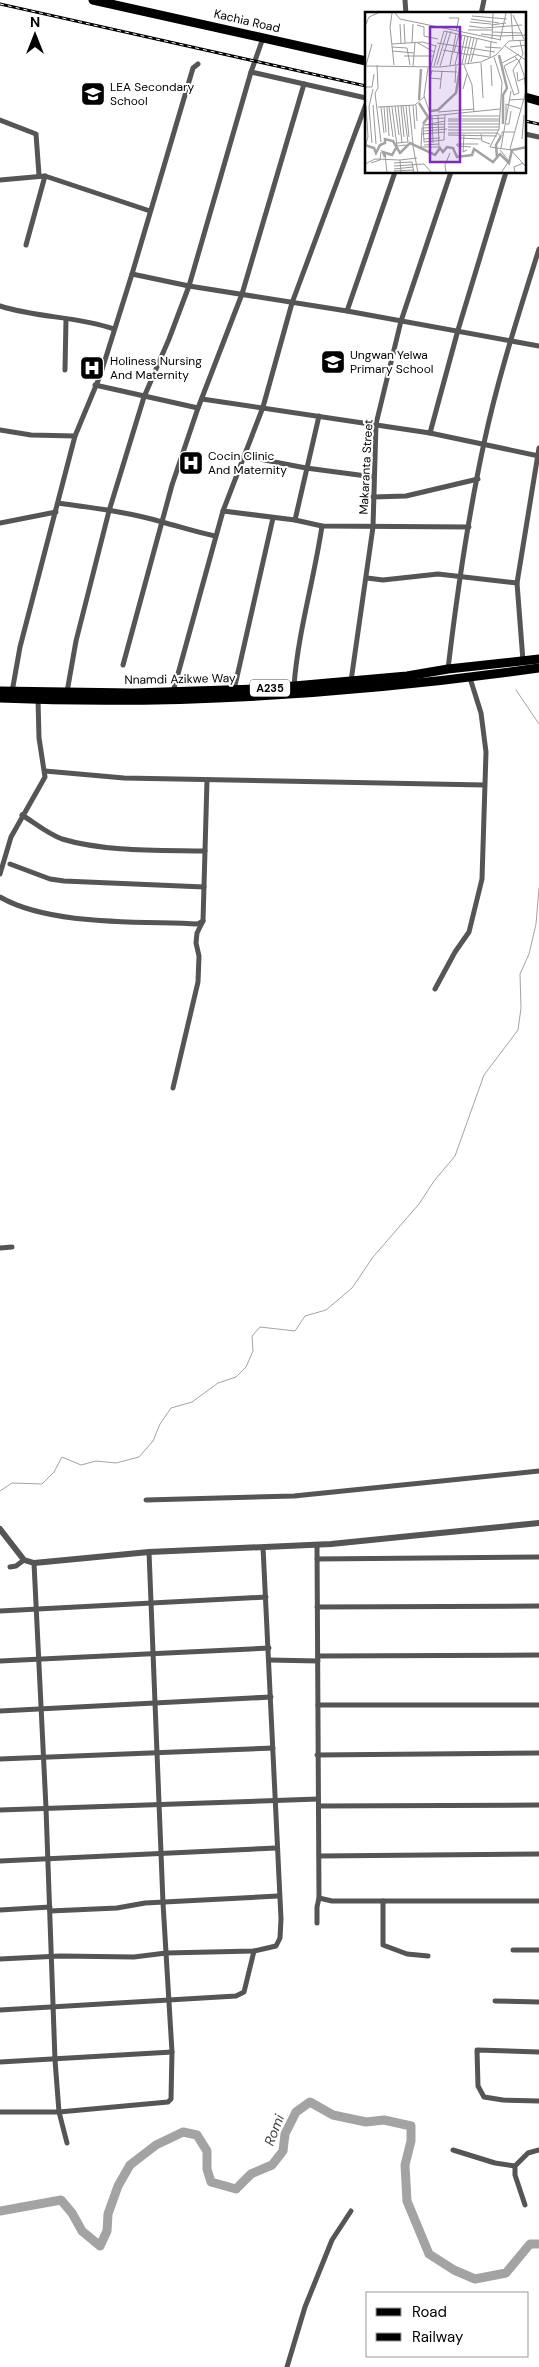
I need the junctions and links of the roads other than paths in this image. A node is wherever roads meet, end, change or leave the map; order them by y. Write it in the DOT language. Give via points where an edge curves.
graph roads {
  1 [pos="93,0"];
  2 [pos="263,38"];
  3 [pos="365,61"];
  4 [pos="198,64"];
  5 [pos="251,72"];
  6 [pos="304,84"];
  7 [pos="365,98"];
  8 [pos="526,98"];
  9 [pos="539,101"];
  10 [pos="365,107"];
  11 [pos="0,120"];
  12 [pos="526,134"];
  13 [pos="539,137"];
  14 [pos="394,174"];
  15 [pos="450,174"];
  16 [pos="505,174"];
  17 [pos="39,175"];
  18 [pos="46,176"];
  19 [pos="0,180"];
  20 [pos="150,211"];
  21 [pos="26,245"];
  22 [pos="539,249"];
  23 [pos="132,274"];
  24 [pos="189,286"];
  25 [pos="242,294"];
  26 [pos="292,303"];
  27 [pos="0,306"];
  28 [pos="347,311"];
  29 [pos="66,319"];
  30 [pos="401,321"];
  31 [pos="114,329"];
  32 [pos="458,330"];
  33 [pos="510,341"];
  34 [pos="539,346"];
  35 [pos="65,370"];
  36 [pos="95,385"];
  37 [pos="144,397"];
  38 [pos="202,399"];
  39 [pos="263,407"];
  40 [pos="198,408"];
  41 [pos="319,416"];
  42 [pos="376,424"];
  43 [pos="0,430"];
  44 [pos="430,433"];
  45 [pos="75,436"];
  46 [pos="484,443"];
  47 [pos="539,448"];
  48 [pos="244,456"];
  49 [pos="538,456"];
  50 [pos="306,468"];
  51 [pos="374,477"];
  52 [pos="478,479"];
  53 [pos="373,496"];
  54 [pos="58,502"];
  55 [pos="109,511"];
  56 [pos="56,512"];
  57 [pos="223,512"];
  58 [pos="272,518"];
  59 [pos="295,520"];
  60 [pos="162,522"];
  61 [pos="0,523"];
  62 [pos="322,526"];
  63 [pos="373,527"];
  64 [pos="469,527"];
  65 [pos="215,536"];
  66 [pos="460,576"];
  67 [pos="366,578"];
  68 [pos="517,583"];
  69 [pos="539,659"];
  70 [pos="523,661"];
  71 [pos="123,665"];
  72 [pos="539,668"];
  73 [pos="448,669"];
  74 [pos="470,678"];
  75 [pos="351,681"];
  76 [pos="294,686"];
  77 [pos="234,690"];
  78 [pos="0,691"];
  79 [pos="12,692"];
  80 [pos="67,693"];
  81 [pos="173,693"];
  82 [pos="0,698"];
  83 [pos="38,699"];
  84 [pos="45,770"];
  85 [pos="208,780"];
  86 [pos="484,785"];
  87 [pos="22,815"];
  88 [pos="205,851"];
  89 [pos="10,864"];
  90 [pos="0,874"];
  91 [pos="204,887"];
  92 [pos="0,897"];
  93 [pos="203,921"];
  94 [pos="435,989"];
  95 [pos="173,1088"];
  96 [pos="12,1246"];
  97 [pos="0,1248"];
  98 [pos="539,1471"];
  99 [pos="146,1500"];
  100 [pos="539,1523"];
  101 [pos="0,1529"];
  102 [pos="317,1545"];
  103 [pos="263,1547"];
  104 [pos="149,1552"];
  105 [pos="539,1557"];
  106 [pos="317,1559"];
  107 [pos="24,1560"];
  108 [pos="34,1563"];
  109 [pos="10,1567"];
  110 [pos="266,1597"];
  111 [pos="151,1603"];
  112 [pos="539,1606"];
  113 [pos="317,1607"];
  114 [pos="37,1610"];
  115 [pos="0,1611"];
  116 [pos="269,1648"];
  117 [pos="153,1653"];
  118 [pos="539,1655"];
  119 [pos="39,1659"];
  120 [pos="318,1659"];
  121 [pos="269,1660"];
  122 [pos="0,1661"];
  123 [pos="271,1697"];
  124 [pos="155,1702"];
  125 [pos="318,1705"];
  126 [pos="539,1705"];
  127 [pos="41,1709"];
  128 [pos="0,1710"];
  129 [pos="273,1748"];
  130 [pos="158,1753"];
  131 [pos="539,1753"];
  132 [pos="317,1755"];
  133 [pos="43,1757"];
  134 [pos="0,1759"];
  135 [pos="318,1799"];
  136 [pos="275,1800"];
  137 [pos="160,1805"];
  138 [pos="539,1805"];
  139 [pos="319,1806"];
  140 [pos="46,1808"];
  141 [pos="0,1810"];
  142 [pos="319,1847"];
  143 [pos="276,1848"];
  144 [pos="161,1853"];
  145 [pos="539,1854"];
  146 [pos="319,1856"];
  147 [pos="336,1856"];
  148 [pos="48,1860"];
  149 [pos="0,1861"];
  150 [pos="278,1896"];
  151 [pos="319,1898"];
  152 [pos="383,1901"];
  153 [pos="539,1901"];
  154 [pos="162,1903"];
  155 [pos="50,1909"];
  156 [pos="0,1910"];
  157 [pos="317,1924"];
  158 [pos="254,1950"];
  159 [pos="513,1950"];
  160 [pos="539,1950"];
  161 [pos="166,1953"];
  162 [pos="428,1956"];
  163 [pos="51,1957"];
  164 [pos="0,1959"];
  165 [pos="495,2001"];
  166 [pos="168,2002"];
  167 [pos="539,2002"];
  168 [pos="53,2009"];
  169 [pos="0,2010"];
  170 [pos="172,2052"];
  171 [pos="539,2052"];
  172 [pos="55,2060"];
  173 [pos="0,2062"];
  174 [pos="539,2101"];
  175 [pos="0,2112"];
  176 [pos="59,2112"];
  177 [pos="67,2143"];
  178 [pos="453,2150"];
  179 [pos="539,2150"];
  180 [pos="515,2166"];
  181 [pos="525,2205"];
  182 [pos="352,2212"];
  183 [pos="287,2367"];
  1 -- 2 [label="main road, Kachia Road"];
  2 -- 3 [label="main road, Kachia Road"];
  2 -- 5 [label="street"];
  4 -- 20 [label="street" via="194,68"];
  5 -- 6 [label="street"];
  5 -- 24 [label="street"];
  6 -- 7 [label="street"];
  6 -- 25 [label="street"];
  8 -- 9 [label="main road"];
  10 -- 26 [label="street"];
  11 -- 17 [label="street" via="36,134"];
  12 -- 13 [label="street"];
  14 -- 28 [label="street"];
  15 -- 30 [label="street, Makaranta Street"];
  16 -- 32 [label="street"];
  17 -- 18 [label="street"];
  17 -- 19 [label="street"];
  18 -- 20 [label="street"];
  18 -- 21 [label="street"];
  20 -- 23 [label="street"];
  22 -- 33 [label="street"];
  23 -- 24 [label="street"];
  23 -- 31 [label="street"];
  24 -- 25 [label="street"];
  24 -- 37 [label="street"];
  25 -- 26 [label="street"];
  25 -- 38 [label="street"];
  26 -- 28 [label="street"];
  26 -- 39 [label="street"];
  27 -- 29 [label="street"];
  28 -- 30 [label="street"];
  29 -- 31 [label="street" via="98,323"];
  29 -- 35 [label="street"];
  30 -- 32 [label="street"];
  30 -- 42 [label="street, Makaranta Street"];
  31 -- 36 [label="street"];
  32 -- 33 [label="street"];
  32 -- 44 [label="street"];
  33 -- 34 [label="street"];
  33 -- 46 [label="street"];
  36 -- 37 [label="street"];
  36 -- 45 [label="street"];
  37 -- 40 [label="street"];
  37 -- 55 [label="street"];
  38 -- 39 [label="street"];
  38 -- 40 [label="street"];
  39 -- 41 [label="street"];
  39 -- 48 [label="street"];
  40 -- 60 [label="street"];
  41 -- 42 [label="street"];
  41 -- 50 [label="street"];
  42 -- 44 [label="street"];
  42 -- 51 [label="street, Makaranta Street"];
  43 -- 45 [label="street" via="31,435"];
  44 -- 46 [label="street"];
  45 -- 54 [label="street"];
  46 -- 49 [label="street"];
  46 -- 52 [label="street"];
  47 -- 49 [label="street"];
  48 -- 50 [label="street"];
  48 -- 57 [label="street"];
  49 -- 68 [label="street"];
  50 -- 51 [label="street"];
  50 -- 59 [label="street"];
  51 -- 53 [label="street, Makaranta Street"];
  52 -- 53 [label="street" via="406,496"];
  52 -- 64 [label="street"];
  53 -- 63 [label="street, Makaranta Street"];
  54 -- 55 [label="street"];
  54 -- 56 [label="street"];
  55 -- 60 [label="street"];
  55 -- 80 [label="street" via="76,641"];
  56 -- 61 [label="street"];
  56 -- 79 [label="street" via="20,647"];
  57 -- 58 [label="street"];
  57 -- 65 [label="street"];
  58 -- 59 [label="street"];
  58 -- 77 [label="street"];
  59 -- 62 [label="street"];
  60 -- 65 [label="street"];
  60 -- 71 [label="street"];
  62 -- 63 [label="street"];
  62 -- 76 [label="street" via="297,650"];
  63 -- 64 [label="street"];
  63 -- 67 [label="street, Makaranta Street"];
  64 -- 66 [label="street"];
  65 -- 81 [label="street"];
  66 -- 67 [label="street"];
  66 -- 68 [label="street"];
  66 -- 73 [label="street"];
  67 -- 75 [label="street, Makaranta Street"];
  68 -- 70 [label="street"];
  69 -- 70 [label="main road, Nnamdi Azikwe Way / A235"];
  70 -- 73 [label="main road, Nnamdi Azikwe Way / A235"];
  72 -- 74 [label="main road, Nnamdi Azikwe Way / A235"];
  73 -- 75 [label="main road, Nnamdi Azikwe Way / A235"];
  74 -- 83 [label="main road, Nnamdi Azikwe Way / A235" via="217,698"];
  74 -- 86 [label="street" via="481,713 486,752"];
  75 -- 76 [label="main road, Nnamdi Azikwe Way / A235"];
  76 -- 77 [label="main road, Nnamdi Azikwe Way / A235"];
  77 -- 81 [label="main road, Nnamdi Azikwe Way / A235"];
  78 -- 79 [label="main road, Nnamdi Azikwe Way / A235"];
  79 -- 80 [label="main road, Nnamdi Azikwe Way / A235"];
  80 -- 81 [label="main road, Nnamdi Azikwe Way / A235"];
  82 -- 83 [label="main road, Nnamdi Azikwe Way / A235"];
  83 -- 84 [label="street" via="39,738"];
  84 -- 85 [label="street" via="124,778"];
  84 -- 87 [label="street" via="43,783"];
  85 -- 86 [label="street"];
  85 -- 88 [label="street"];
  86 -- 94 [label="street" via="479,897 469,932"];
  87 -- 88 [label="street" via="50,833 76,842"];
  87 -- 90 [label="street" via="11,837"];
  88 -- 91 [label="street"];
  89 -- 91 [label="street" via="64,881"];
  91 -- 93 [label="street"];
  92 -- 93 [label="street" via="31,911 74,917 198,924"];
  93 -- 95 [label="street" via="196,943 198,982"];
  96 -- 97 [label="street"];
  98 -- 99 [label="street" via="294,1496"];
  100 -- 102 [label="street"];
  101 -- 107 [label="street"];
  102 -- 103 [label="street"];
  102 -- 106 [label="street"];
  103 -- 104 [label="street"];
  103 -- 110 [label="street"];
  104 -- 108 [label="street"];
  104 -- 111 [label="street"];
  105 -- 106 [label="street"];
  106 -- 113 [label="street"];
  107 -- 108 [label="street"];
  107 -- 109 [label="street"];
  108 -- 114 [label="street"];
  110 -- 111 [label="street"];
  110 -- 116 [label="street"];
  111 -- 114 [label="street"];
  111 -- 117 [label="street"];
  112 -- 113 [label="street"];
  113 -- 120 [label="street"];
  114 -- 115 [label="street"];
  114 -- 119 [label="street"];
  116 -- 117 [label="street"];
  116 -- 121 [label="street"];
  117 -- 119 [label="street"];
  117 -- 124 [label="street"];
  118 -- 120 [label="street"];
  119 -- 122 [label="street"];
  119 -- 127 [label="street"];
  120 -- 121 [label="street"];
  120 -- 125 [label="street"];
  121 -- 123 [label="street"];
  123 -- 124 [label="street"];
  123 -- 129 [label="street"];
  124 -- 127 [label="street"];
  124 -- 130 [label="street"];
  125 -- 126 [label="street"];
  125 -- 132 [label="street"];
  127 -- 128 [label="street"];
  127 -- 133 [label="street"];
  129 -- 130 [label="street"];
  129 -- 136 [label="street"];
  130 -- 133 [label="street"];
  130 -- 137 [label="street"];
  131 -- 132 [label="street"];
  132 -- 135 [label="street"];
  133 -- 134 [label="street"];
  133 -- 140 [label="street"];
  135 -- 136 [label="street"];
  135 -- 139 [label="street"];
  136 -- 137 [label="street"];
  136 -- 143 [label="street"];
  137 -- 140 [label="street"];
  137 -- 144 [label="street"];
  138 -- 139 [label="street"];
  139 -- 142 [label="street"];
  140 -- 141 [label="street"];
  140 -- 148 [label="street"];
  142 -- 146 [label="street"];
  142 -- 147 [label="street"];
  143 -- 144 [label="street"];
  143 -- 150 [label="street"];
  144 -- 148 [label="street" via="71,1856"];
  144 -- 154 [label="street"];
  145 -- 147 [label="street"];
  146 -- 147 [label="street"];
  146 -- 151 [label="street"];
  148 -- 149 [label="street"];
  148 -- 155 [label="street"];
  150 -- 154 [label="street"];
  150 -- 158 [label="street" via="280,1938 276,1946"];
  151 -- 152 [label="street"];
  151 -- 157 [label="street"];
  152 -- 153 [label="street"];
  152 -- 162 [label="street" via="383,1946 407,1954"];
  154 -- 155 [label="street" via="117,1908"];
  154 -- 161 [label="street"];
  155 -- 156 [label="street"];
  155 -- 163 [label="street"];
  158 -- 161 [label="street"];
  158 -- 166 [label="street" via="244,1992 240,1995"];
  159 -- 160 [label="street"];
  161 -- 163 [label="street" via="134,1957"];
  161 -- 166 [label="street"];
  163 -- 164 [label="street"];
  163 -- 168 [label="street"];
  165 -- 167 [label="street"];
  166 -- 168 [label="street"];
  166 -- 170 [label="street"];
  168 -- 169 [label="street"];
  168 -- 172 [label="street"];
  170 -- 172 [label="street"];
  170 -- 176 [label="street" via="171,2099 168,2102"];
  171 -- 174 [label="street" via="477,2050 478,2086 484,2097"];
  172 -- 173 [label="street"];
  172 -- 176 [label="street"];
  175 -- 176 [label="street"];
  176 -- 177 [label="street"];
  178 -- 180 [label="street"];
  179 -- 180 [label="street" via="528,2153"];
  180 -- 181 [label="street"];
  182 -- 183 [label="street" via="332,2240 305,2307"];
}
